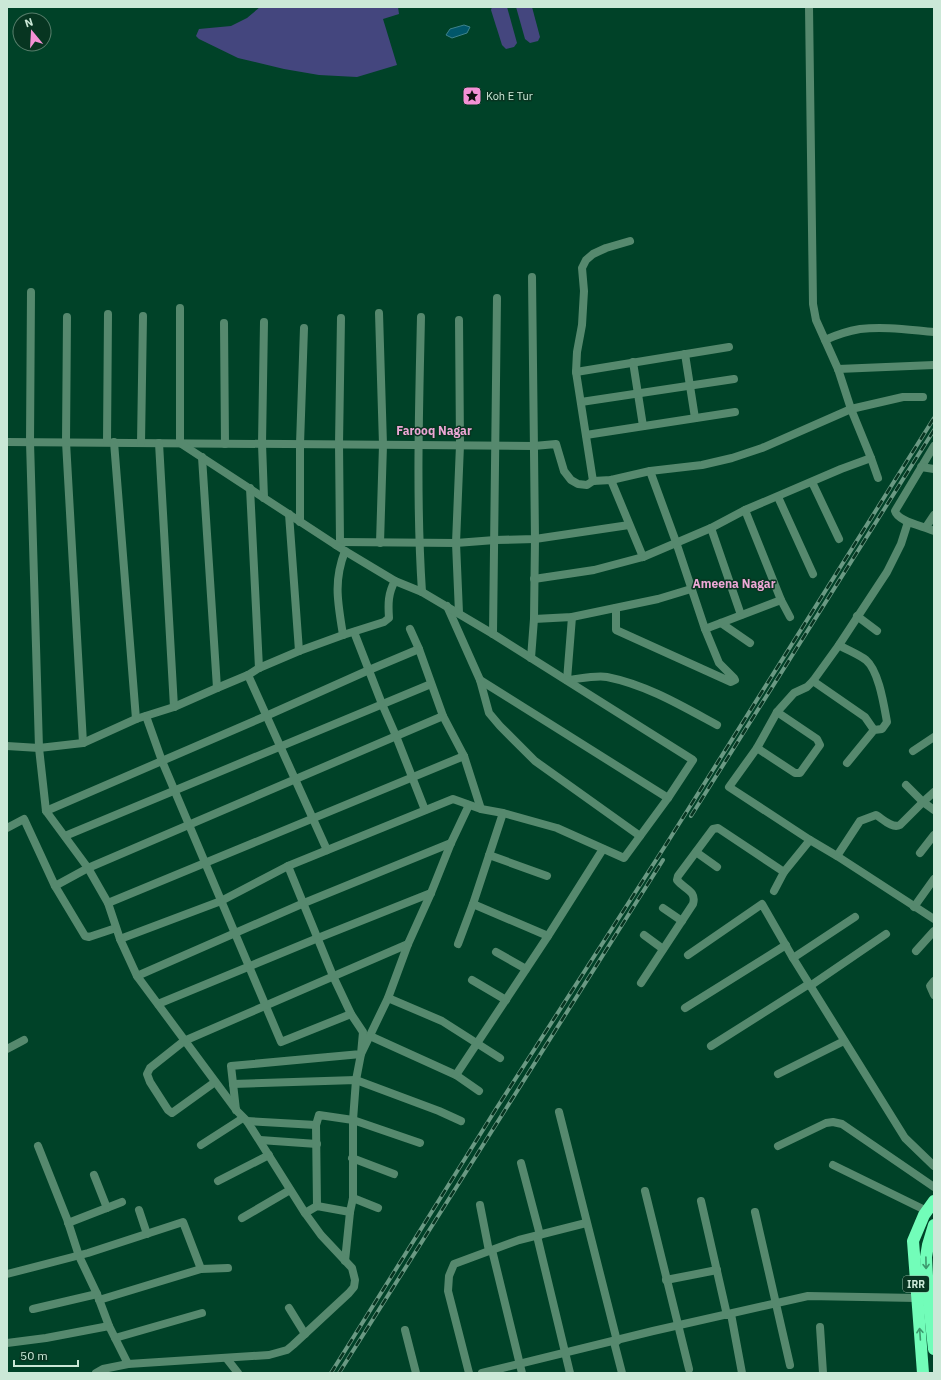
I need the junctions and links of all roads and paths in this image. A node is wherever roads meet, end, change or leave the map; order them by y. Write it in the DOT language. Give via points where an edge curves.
graph roads {
  1 [pos="809,7"];
  2 [pos="630,241"];
  3 [pos="532,277"];
  4 [pos="31,292"];
  5 [pos="497,298"];
  6 [pos="180,308"];
  7 [pos="379,313"];
  8 [pos="108,314"];
  9 [pos="143,316"];
  10 [pos="67,317"];
  11 [pos="421,317"];
  12 [pos="341,318"];
  13 [pos="459,320"];
  14 [pos="264,322"];
  15 [pos="224,324"];
  16 [pos="304,328"];
  17 [pos="934,332"];
  18 [pos="825,340"];
  19 [pos="729,347"];
  20 [pos="685,354"];
  21 [pos="633,362"];
  22 [pos="934,365"];
  23 [pos="838,369"];
  24 [pos="576,372"];
  25 [pos="734,379"];
  26 [pos="690,385"];
  27 [pos="638,392"];
  28 [pos="923,396"];
  29 [pos="581,402"];
  30 [pos="851,409"];
  31 [pos="735,412"];
  32 [pos="695,418"];
  33 [pos="643,426"];
  34 [pos="586,435"];
  35 [pos="7,442"];
  36 [pos="30,442"];
  37 [pos="66,442"];
  38 [pos="110,442"];
  39 [pos="141,443"];
  40 [pos="159,443"];
  41 [pos="180,443"];
  42 [pos="225,444"];
  43 [pos="262,444"];
  44 [pos="300,444"];
  45 [pos="339,444"];
  46 [pos="383,445"];
  47 [pos="418,445"];
  48 [pos="460,446"];
  49 [pos="496,446"];
  50 [pos="534,446"];
  51 [pos="934,446"];
  52 [pos="202,457"];
  53 [pos="871,458"];
  54 [pos="921,467"];
  55 [pos="934,469"];
  56 [pos="650,471"];
  57 [pos="878,478"];
  58 [pos="610,480"];
  59 [pos="593,481"];
  60 [pos="812,482"];
  61 [pos="250,488"];
  62 [pos="778,497"];
  63 [pos="264,498"];
  64 [pos="745,510"];
  65 [pos="289,514"];
  66 [pos="934,515"];
  67 [pos="300,522"];
  68 [pos="908,522"];
  69 [pos="629,525"];
  70 [pos="711,528"];
  71 [pos="930,529"];
  72 [pos="535,539"];
  73 [pos="839,539"];
  74 [pos="495,540"];
  75 [pos="676,542"];
  76 [pos="380,543"];
  77 [pos="419,543"];
  78 [pos="456,543"];
  79 [pos="338,544"];
  80 [pos="345,551"];
  81 [pos="642,556"];
  82 [pos="813,574"];
  83 [pos="395,580"];
  84 [pos="534,580"];
  85 [pos="692,589"];
  86 [pos="422,592"];
  87 [pos="781,600"];
  88 [pos="447,606"];
  89 [pos="616,608"];
  90 [pos="459,613"];
  91 [pos="741,615"];
  92 [pos="857,616"];
  93 [pos="572,617"];
  94 [pos="790,617"];
  95 [pos="534,619"];
  96 [pos="721,623"];
  97 [pos="410,629"];
  98 [pos="705,629"];
  99 [pos="877,631"];
  100 [pos="354,632"];
  101 [pos="493,634"];
  102 [pos="343,635"];
  103 [pos="750,643"];
  104 [pos="839,645"];
  105 [pos="419,649"];
  106 [pos="299,652"];
  107 [pos="531,658"];
  108 [pos="259,668"];
  109 [pos="369,670"];
  110 [pos="248,675"];
  111 [pos="480,680"];
  112 [pos="567,680"];
  113 [pos="813,681"];
  114 [pos="431,684"];
  115 [pos="216,688"];
  116 [pos="382,704"];
  117 [pos="174,707"];
  118 [pos="777,712"];
  119 [pos="146,716"];
  120 [pos="266,716"];
  121 [pos="443,716"];
  122 [pos="136,719"];
  123 [pos="717,725"];
  124 [pos="874,730"];
  125 [pos="396,736"];
  126 [pos="934,737"];
  127 [pos="83,743"];
  128 [pos="7,746"];
  129 [pos="280,747"];
  130 [pos="39,748"];
  131 [pos="757,748"];
  132 [pos="913,751"];
  133 [pos="464,756"];
  134 [pos="162,761"];
  135 [pos="847,763"];
  136 [pos="413,777"];
  137 [pos="295,780"];
  138 [pos="906,785"];
  139 [pos="174,790"];
  140 [pos="934,792"];
  141 [pos="668,798"];
  142 [pos="923,802"];
  143 [pos="469,805"];
  144 [pos="481,809"];
  145 [pos="425,810"];
  146 [pos="934,810"];
  147 [pos="46,811"];
  148 [pos="503,813"];
  149 [pos="312,819"];
  150 [pos="189,825"];
  151 [pos="7,828"];
  152 [pos="65,836"];
  153 [pos="640,836"];
  154 [pos="934,836"];
  155 [pos="810,840"];
  156 [pos="451,843"];
  157 [pos="603,848"];
  158 [pos="327,850"];
  159 [pos="696,852"];
  160 [pos="920,853"];
  161 [pos="489,855"];
  162 [pos="837,856"];
  163 [pos="205,862"];
  164 [pos="288,866"];
  165 [pos="717,867"];
  166 [pos="88,868"];
  167 [pos="784,872"];
  168 [pos="546,876"];
  169 [pos="934,879"];
  170 [pos="55,886"];
  171 [pos="774,891"];
  172 [pos="431,893"];
  173 [pos="221,901"];
  174 [pos="108,903"];
  175 [pos="304,903"];
  176 [pos="473,904"];
  177 [pos="914,907"];
  178 [pos="663,908"];
  179 [pos="855,917"];
  180 [pos="934,919"];
  181 [pos="682,921"];
  182 [pos="116,928"];
  183 [pos="934,931"];
  184 [pos="235,934"];
  185 [pos="886,934"];
  186 [pos="644,935"];
  187 [pos="548,936"];
  188 [pos="318,938"];
  189 [pos="120,939"];
  190 [pos="408,944"];
  191 [pos="458,944"];
  192 [pos="786,945"];
  193 [pos="663,949"];
  194 [pos="496,952"];
  195 [pos="916,952"];
  196 [pos="688,956"];
  197 [pos="793,958"];
  198 [pos="249,966"];
  199 [pos="526,970"];
  200 [pos="137,976"];
  201 [pos="333,976"];
  202 [pos="472,980"];
  203 [pos="934,981"];
  204 [pos="641,983"];
  205 [pos="810,985"];
  206 [pos="934,995"];
  207 [pos="388,998"];
  208 [pos="506,1000"];
  209 [pos="158,1004"];
  210 [pos="266,1005"];
  211 [pos="685,1008"];
  212 [pos="351,1014"];
  213 [pos="370,1036"];
  214 [pos="24,1040"];
  215 [pos="184,1041"];
  216 [pos="844,1041"];
  217 [pos="476,1043"];
  218 [pos="711,1046"];
  219 [pos="7,1049"];
  220 [pos="361,1054"];
  221 [pos="500,1058"];
  222 [pos="778,1074"];
  223 [pos="456,1075"];
  224 [pos="356,1080"];
  225 [pos="215,1082"];
  226 [pos="233,1084"];
  227 [pos="479,1091"];
  228 [pos="237,1111"];
  229 [pos="559,1112"];
  230 [pos="245,1120"];
  231 [pos="353,1120"];
  232 [pos="460,1121"];
  233 [pos="316,1125"];
  234 [pos="260,1140"];
  235 [pos="420,1143"];
  236 [pos="317,1144"];
  237 [pos="201,1145"];
  238 [pos="38,1146"];
  239 [pos="778,1146"];
  240 [pos="269,1155"];
  241 [pos="352,1158"];
  242 [pos="521,1163"];
  243 [pos="833,1165"];
  244 [pos="934,1166"];
  245 [pos="394,1174"];
  246 [pos="94,1175"];
  247 [pos="218,1181"];
  248 [pos="934,1187"];
  249 [pos="290,1190"];
  250 [pos="645,1191"];
  251 [pos="352,1198"];
  252 [pos="701,1201"];
  253 [pos="934,1201"];
  254 [pos="122,1202"];
  255 [pos="480,1204"];
  256 [pos="317,1206"];
  257 [pos="107,1208"];
  258 [pos="378,1208"];
  259 [pos="139,1210"];
  260 [pos="927,1211"];
  261 [pos="350,1212"];
  262 [pos="755,1212"];
  263 [pos="305,1213"];
  264 [pos="242,1218"];
  265 [pos="68,1223"];
  266 [pos="586,1224"];
  267 [pos="934,1225"];
  268 [pos="147,1234"];
  269 [pos="539,1235"];
  270 [pos="490,1251"];
  271 [pos="79,1256"];
  272 [pos="345,1261"];
  273 [pos="228,1268"];
  274 [pos="201,1269"];
  275 [pos="717,1270"];
  276 [pos="7,1274"];
  277 [pos="666,1280"];
  278 [pos="98,1297"];
  279 [pos="917,1298"];
  280 [pos="775,1303"];
  281 [pos="289,1308"];
  282 [pos="33,1309"];
  283 [pos="202,1313"];
  284 [pos="729,1314"];
  285 [pos="109,1326"];
  286 [pos="678,1326"];
  287 [pos="820,1328"];
  288 [pos="405,1330"];
  289 [pos="305,1334"];
  290 [pos="115,1338"];
  291 [pos="615,1342"];
  292 [pos="7,1343"];
  293 [pos="934,1349"];
  294 [pos="565,1353"];
  295 [pos="227,1359"];
  296 [pos="128,1364"];
  297 [pos="520,1364"];
  298 [pos="790,1365"];
  299 [pos="689,1369"];
  300 [pos="96,1373"];
  301 [pos="238,1373"];
  302 [pos="416,1373"];
  303 [pos="469,1373"];
  304 [pos="482,1373"];
  305 [pos="522,1373"];
  306 [pos="570,1373"];
  307 [pos="622,1373"];
  308 [pos="742,1373"];
  309 [pos="823,1373"];
  310 [pos="923,1373"];
  1 -- 18 [label="street" via="813,304 816,320"];
  2 -- 24 [label="street" via="593,254 582,268 583,311"];
  3 -- 50 [label="street"];
  4 -- 36 [label="street"];
  5 -- 49 [label="street"];
  6 -- 41 [label="street"];
  7 -- 46 [label="street"];
  8 -- 38 [label="street"];
  9 -- 39 [label="street"];
  10 -- 37 [label="street"];
  11 -- 47 [label="street"];
  12 -- 45 [label="street"];
  13 -- 48 [label="street"];
  14 -- 43 [label="street"];
  15 -- 42 [label="street"];
  16 -- 44 [label="street"];
  17 -- 18 [label="street" via="869,328"];
  18 -- 23 [label="street"];
  19 -- 20 [label="street"];
  20 -- 21 [label="street"];
  20 -- 26 [label="street"];
  21 -- 24 [label="street"];
  21 -- 27 [label="street"];
  22 -- 23 [label="street"];
  23 -- 30 [label="street"];
  24 -- 29 [label="street"];
  25 -- 26 [label="street"];
  26 -- 27 [label="street"];
  26 -- 32 [label="street"];
  27 -- 29 [label="street"];
  27 -- 33 [label="street"];
  28 -- 30 [label="street" via="903,397"];
  29 -- 34 [label="street"];
  30 -- 53 [label="street"];
  30 -- 56 [label="street" via="762,448 732,458 702,465"];
  31 -- 32 [label="street"];
  32 -- 33 [label="street"];
  33 -- 34 [label="street"];
  34 -- 59 [label="street"];
  35 -- 36 [label="street"];
  36 -- 37 [label="street"];
  36 -- 130 [label="street"];
  37 -- 38 [label="street"];
  37 -- 127 [label="street"];
  38 -- 39 [label="street"];
  38 -- 122 [label="street"];
  39 -- 40 [label="street"];
  40 -- 41 [label="street"];
  40 -- 117 [label="street"];
  41 -- 42 [label="street"];
  41 -- 52 [label="street"];
  42 -- 43 [label="street"];
  43 -- 44 [label="street"];
  43 -- 63 [label="street"];
  44 -- 45 [label="street"];
  44 -- 67 [label="street"];
  45 -- 46 [label="street"];
  45 -- 79 [label="street"];
  46 -- 47 [label="street"];
  46 -- 76 [label="street"];
  47 -- 48 [label="street"];
  47 -- 77 [label="street"];
  48 -- 49 [label="street"];
  48 -- 78 [label="street"];
  49 -- 50 [label="street"];
  49 -- 74 [label="street"];
  50 -- 59 [label="street" via="556,444 564,471 571,480 587,485"];
  50 -- 72 [label="street"];
  51 -- 54 [label="street"];
  52 -- 61 [label="street"];
  52 -- 115 [label="street"];
  53 -- 57 [label="street"];
  53 -- 60 [label="street"];
  54 -- 55 [label="street"];
  54 -- 68 [label="street" via="895,511 898,517"];
  56 -- 58 [label="street"];
  56 -- 75 [label="street"];
  58 -- 59 [label="street"];
  58 -- 69 [label="street"];
  60 -- 62 [label="street"];
  60 -- 73 [label="street"];
  61 -- 63 [label="street"];
  61 -- 108 [label="street"];
  62 -- 64 [label="street"];
  62 -- 82 [label="street"];
  63 -- 65 [label="street"];
  64 -- 70 [label="street"];
  64 -- 87 [label="street"];
  65 -- 67 [label="street"];
  65 -- 106 [label="street"];
  66 -- 71 [label="street"];
  67 -- 79 [label="street"];
  68 -- 71 [label="street"];
  68 -- 92 [label="street" via="901,544 887,572"];
  69 -- 72 [label="street"];
  69 -- 81 [label="street"];
  70 -- 75 [label="street"];
  70 -- 91 [label="street"];
  72 -- 74 [label="street"];
  72 -- 84 [label="street"];
  74 -- 78 [label="street"];
  74 -- 101 [label="street"];
  75 -- 81 [label="street"];
  75 -- 85 [label="street"];
  76 -- 77 [label="street"];
  76 -- 79 [label="street"];
  77 -- 78 [label="street"];
  77 -- 86 [label="street"];
  78 -- 90 [label="street"];
  79 -- 80 [label="street"];
  80 -- 83 [label="street"];
  80 -- 102 [label="street" via="337,580"];
  81 -- 84 [label="street" via="594,570"];
  83 -- 86 [label="street"];
  83 -- 100 [label="street" via="389,597 387,621"];
  84 -- 95 [label="street"];
  85 -- 89 [label="street"];
  85 -- 98 [label="street"];
  86 -- 88 [label="street"];
  87 -- 91 [label="street"];
  87 -- 94 [label="street"];
  88 -- 90 [label="street"];
  88 -- 111 [label="street"];
  89 -- 93 [label="street"];
  89 -- 98 [label="street" via="616,630 731,682 734,681 719,663"];
  90 -- 101 [label="street"];
  91 -- 96 [label="street"];
  92 -- 99 [label="street"];
  92 -- 104 [label="street"];
  93 -- 95 [label="street"];
  93 -- 112 [label="street"];
  95 -- 107 [label="street"];
  96 -- 98 [label="street"];
  96 -- 103 [label="street"];
  97 -- 105 [label="street"];
  100 -- 102 [label="street"];
  100 -- 109 [label="street"];
  101 -- 107 [label="street"];
  102 -- 106 [label="street"];
  104 -- 113 [label="street"];
  104 -- 124 [label="street" via="866,660 874,672 882,696 886,722 882,729"];
  105 -- 109 [label="street"];
  105 -- 114 [label="street"];
  106 -- 108 [label="street"];
  107 -- 112 [label="street"];
  108 -- 110 [label="street"];
  109 -- 116 [label="street"];
  109 -- 120 [label="street"];
  110 -- 115 [label="street"];
  110 -- 120 [label="street"];
  111 -- 141 [label="street"];
  111 -- 153 [label="street" via="489,713 535,761"];
  112 -- 123 [label="street" via="606,677 674,701"];
  112 -- 141 [label="street" via="693,760"];
  113 -- 118 [label="street" via="794,693"];
  113 -- 124 [label="street" via="865,717"];
  114 -- 116 [label="street"];
  114 -- 121 [label="street"];
  115 -- 117 [label="street"];
  116 -- 125 [label="street"];
  116 -- 129 [label="street"];
  117 -- 119 [label="street"];
  118 -- 131 [label="street"];
  118 -- 131 [label="street" via="818,740 820,746 800,773 795,773"];
  119 -- 122 [label="street"];
  119 -- 134 [label="street"];
  120 -- 129 [label="street"];
  120 -- 134 [label="street"];
  121 -- 125 [label="street"];
  121 -- 133 [label="street"];
  122 -- 127 [label="street"];
  124 -- 135 [label="street"];
  125 -- 136 [label="street"];
  125 -- 137 [label="street"];
  126 -- 132 [label="street"];
  127 -- 130 [label="street"];
  128 -- 130 [label="street"];
  129 -- 137 [label="street"];
  129 -- 139 [label="street"];
  130 -- 147 [label="street"];
  131 -- 155 [label="street" via="729,787"];
  133 -- 136 [label="street"];
  133 -- 144 [label="street"];
  134 -- 139 [label="street"];
  134 -- 147 [label="street"];
  136 -- 145 [label="street"];
  136 -- 149 [label="street"];
  137 -- 149 [label="street"];
  137 -- 150 [label="street"];
  138 -- 142 [label="street"];
  139 -- 150 [label="street"];
  139 -- 152 [label="street"];
  140 -- 142 [label="street"];
  141 -- 153 [label="street"];
  142 -- 146 [label="street"];
  142 -- 162 [label="street" via="897,826 892,826 876,815 860,821"];
  143 -- 144 [label="street"];
  143 -- 145 [label="street" via="453,799"];
  143 -- 156 [label="street"];
  144 -- 148 [label="street"];
  145 -- 158 [label="street"];
  147 -- 152 [label="street"];
  148 -- 157 [label="street" via="557,828"];
  148 -- 161 [label="street"];
  149 -- 158 [label="street"];
  149 -- 163 [label="street"];
  150 -- 163 [label="street"];
  150 -- 166 [label="street"];
  151 -- 170 [label="street" via="24,819"];
  152 -- 166 [label="street"];
  153 -- 157 [label="street" via="624,858"];
  154 -- 160 [label="street"];
  155 -- 162 [label="street"];
  155 -- 167 [label="street"];
  156 -- 172 [label="street"];
  156 -- 175 [label="street"];
  157 -- 187 [label="street"];
  158 -- 164 [label="street"];
  159 -- 165 [label="street"];
  159 -- 167 [label="street" via="715,828"];
  159 -- 181 [label="street" via="677,880 690,890 695,899"];
  161 -- 168 [label="street"];
  161 -- 176 [label="street"];
  162 -- 177 [label="street"];
  163 -- 173 [label="street"];
  163 -- 174 [label="street"];
  164 -- 173 [label="street"];
  164 -- 175 [label="street"];
  166 -- 170 [label="street"];
  166 -- 174 [label="street"];
  167 -- 171 [label="street"];
  169 -- 177 [label="street"];
  170 -- 182 [label="street" via="85,936"];
  172 -- 188 [label="street"];
  172 -- 190 [label="street"];
  173 -- 184 [label="street"];
  173 -- 189 [label="street"];
  174 -- 182 [label="street"];
  175 -- 184 [label="street"];
  175 -- 188 [label="street"];
  176 -- 187 [label="street"];
  176 -- 191 [label="street"];
  177 -- 180 [label="street"];
  178 -- 181 [label="street"];
  179 -- 197 [label="street"];
  181 -- 193 [label="street"];
  182 -- 189 [label="street"];
  183 -- 195 [label="street"];
  184 -- 198 [label="street"];
  184 -- 200 [label="street"];
  185 -- 205 [label="street"];
  186 -- 193 [label="street"];
  187 -- 199 [label="street"];
  188 -- 198 [label="street"];
  188 -- 201 [label="street"];
  189 -- 200 [label="street"];
  190 -- 201 [label="street"];
  190 -- 207 [label="street"];
  192 -- 196 [label="street" via="762,904"];
  192 -- 197 [label="street"];
  192 -- 211 [label="street"];
  193 -- 204 [label="street"];
  194 -- 199 [label="street"];
  197 -- 205 [label="street"];
  198 -- 209 [label="street"];
  198 -- 210 [label="street"];
  199 -- 208 [label="street"];
  200 -- 209 [label="street"];
  201 -- 210 [label="street"];
  201 -- 212 [label="street"];
  202 -- 208 [label="street"];
  203 -- 206 [label="street" via="930,986"];
  205 -- 216 [label="street"];
  205 -- 218 [label="street"];
  207 -- 213 [label="street"];
  207 -- 217 [label="street" via="442,1021"];
  208 -- 217 [label="street"];
  209 -- 215 [label="street"];
  210 -- 212 [label="street" via="281,1042"];
  210 -- 215 [label="street"];
  212 -- 220 [label="street" via="363,1032"];
  213 -- 220 [label="street"];
  213 -- 223 [label="street"];
  214 -- 219 [label="street"];
  215 -- 225 [label="street"];
  215 -- 225 [label="street" via="150,1068 147,1074 168,1110 174,1112"];
  216 -- 222 [label="street"];
  216 -- 244 [label="street" via="905,1138"];
  217 -- 221 [label="street"];
  217 -- 223 [label="street"];
  220 -- 224 [label="street"];
  220 -- 226 [label="street" via="231,1066"];
  223 -- 227 [label="street"];
  224 -- 226 [label="street"];
  224 -- 231 [label="street"];
  224 -- 232 [label="street"];
  225 -- 228 [label="street"];
  226 -- 228 [label="street"];
  228 -- 230 [label="street"];
  229 -- 266 [label="street"];
  230 -- 233 [label="street"];
  230 -- 234 [label="street"];
  230 -- 237 [label="street"];
  231 -- 233 [label="street" via="319,1115"];
  231 -- 235 [label="street"];
  231 -- 241 [label="street"];
  233 -- 236 [label="street"];
  234 -- 236 [label="street"];
  234 -- 240 [label="street"];
  236 -- 256 [label="street"];
  238 -- 265 [label="street"];
  239 -- 248 [label="street" via="826,1123 842,1124"];
  240 -- 247 [label="street"];
  240 -- 249 [label="street"];
  241 -- 245 [label="street"];
  241 -- 251 [label="street"];
  242 -- 269 [label="street"];
  243 -- 260 [label="street"];
  246 -- 257 [label="street"];
  249 -- 263 [label="street"];
  249 -- 264 [label="street"];
  250 -- 277 [label="street"];
  251 -- 258 [label="street"];
  251 -- 261 [label="street"];
  252 -- 275 [label="street"];
  253 -- 260 [label="highway, IRR"];
  254 -- 257 [label="street"];
  255 -- 270 [label="street"];
  256 -- 261 [label="street"];
  256 -- 263 [label="street"];
  257 -- 265 [label="street"];
  259 -- 268 [label="street"];
  260 -- 279 [label="highway, IRR" via="913,1241"];
  261 -- 272 [label="street"];
  262 -- 280 [label="street"];
  263 -- 272 [label="street"];
  265 -- 271 [label="street"];
  266 -- 269 [label="street"];
  266 -- 291 [label="street"];
  267 -- 293 [label="highway, IRR, one-way" via="926,1257"];
  268 -- 271 [label="street"];
  268 -- 274 [label="street" via="183,1222"];
  269 -- 270 [label="street"];
  269 -- 294 [label="street"];
  270 -- 297 [label="street"];
  270 -- 303 [label="street" via="454,1264 449,1276 448,1291"];
  271 -- 276 [label="street"];
  271 -- 278 [label="street"];
  272 -- 289 [label="street" via="354,1274 354,1287"];
  273 -- 274 [label="street"];
  274 -- 278 [label="street"];
  275 -- 277 [label="street"];
  275 -- 284 [label="street"];
  277 -- 286 [label="street"];
  278 -- 282 [label="street"];
  278 -- 285 [label="street"];
  279 -- 280 [label="street" via="808,1296"];
  310 -- 279 [label="highway, IRR, one-way"];
  280 -- 284 [label="street"];
  280 -- 298 [label="street"];
  281 -- 289 [label="street"];
  283 -- 290 [label="street"];
  284 -- 286 [label="street"];
  284 -- 308 [label="street"];
  285 -- 290 [label="street"];
  285 -- 292 [label="street"];
  286 -- 291 [label="street"];
  286 -- 299 [label="street"];
  287 -- 309 [label="street"];
  288 -- 302 [label="street"];
  289 -- 295 [label="street" via="287,1350 278,1353"];
  290 -- 296 [label="street"];
  291 -- 294 [label="street"];
  291 -- 307 [label="street"];
  294 -- 297 [label="street"];
  294 -- 306 [label="street"];
  295 -- 296 [label="street"];
  295 -- 301 [label="street"];
  296 -- 300 [label="street"];
  297 -- 304 [label="street"];
  297 -- 305 [label="street"];
}
